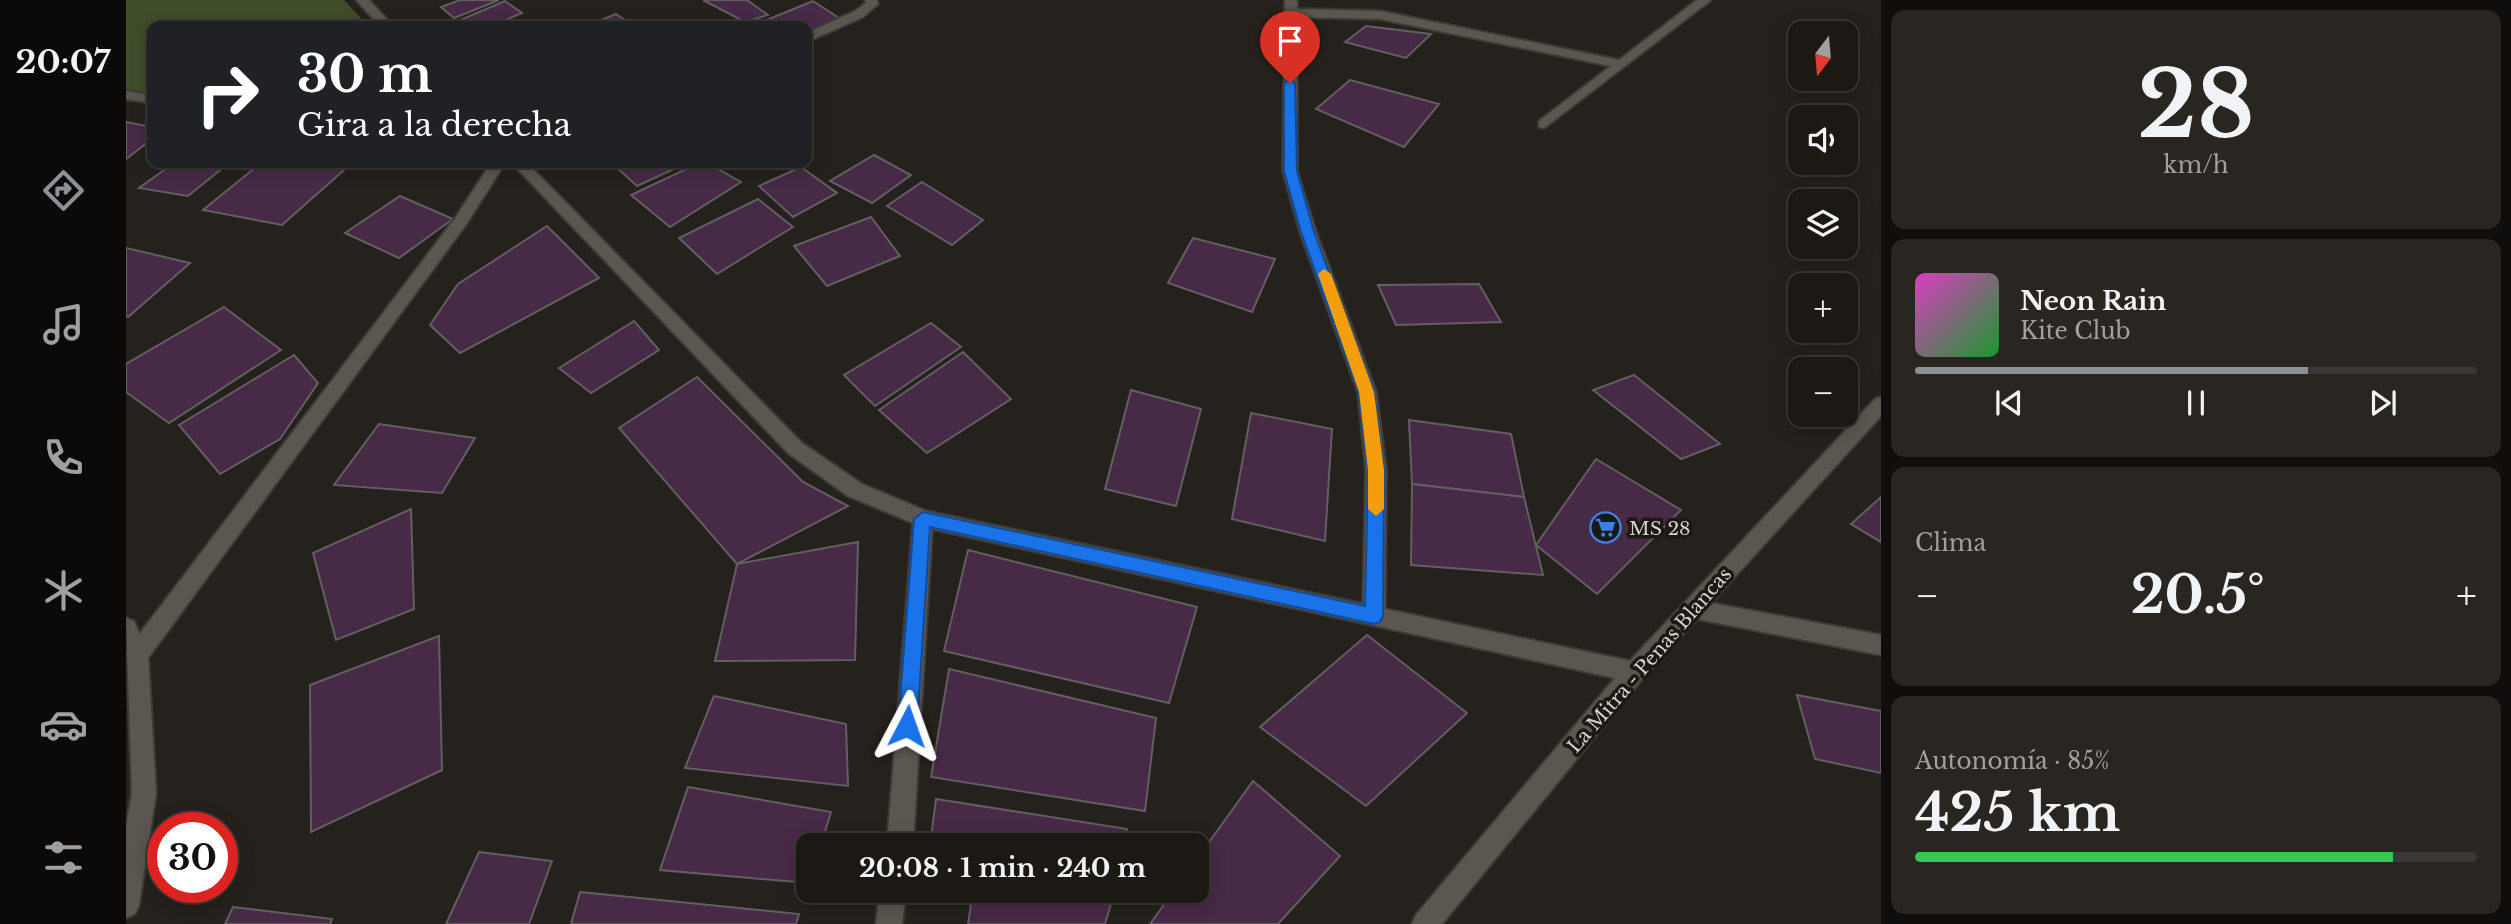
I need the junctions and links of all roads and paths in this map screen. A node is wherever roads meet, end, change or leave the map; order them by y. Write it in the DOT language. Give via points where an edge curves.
graph roads {
  1 [pos="362,0"];
  2 [pos="871,0"];
  3 [pos="1705,0"];
  4 [pos="1290,7"];
  5 [pos="382,21"];
  6 [pos="812,36"];
  7 [pos="1622,64"];
  8 [pos="126,95"];
  9 [pos="147,98"];
  10 [pos="1544,124"];
  11 [pos="495,168"];
  12 [pos="531,168"];
  13 [pos="1881,404"];
  14 [pos="923,519"];
  15 [pos="1693,609"];
  16 [pos="1374,616"];
  17 [pos="126,628"];
  18 [pos="1881,645"];
  19 [pos="137,655"];
  20 [pos="1634,672"];
  21 [pos="901,833"];
  22 [pos="892,903"];
  23 [pos="126,905"];
  24 [pos="888,924"];
  25 [pos="1425,924"];
  1 -- 5 [label="street"];
  2 -- 6 [label="street" via="873,4 859,14"];
  3 -- 7 [label="street"];
  4 -- 7 [label="street" via="1380,15"];
  4 -- 16 [label="street" via="1290,171 1367,392 1376,470"];
  7 -- 10 [label="street"];
  8 -- 9 [label="street"];
  11 -- 19 [label="street" via="462,220"];
  12 -- 14 [label="street" via="795,448 855,490"];
  13 -- 15 [label="street, La Mitra - Penas Blancas"];
  14 -- 16 [label="street"];
  14 -- 21 [label="street"];
  15 -- 18 [label="street"];
  15 -- 20 [label="street, La Mitra - Penas Blancas"];
  16 -- 20 [label="street"];
  17 -- 19 [label="street"];
  19 -- 23 [label="street" via="144,793"];
  20 -- 25 [label="street, La Mitra - Penas Blancas"];
  22 -- 24 [label="street"];
}
